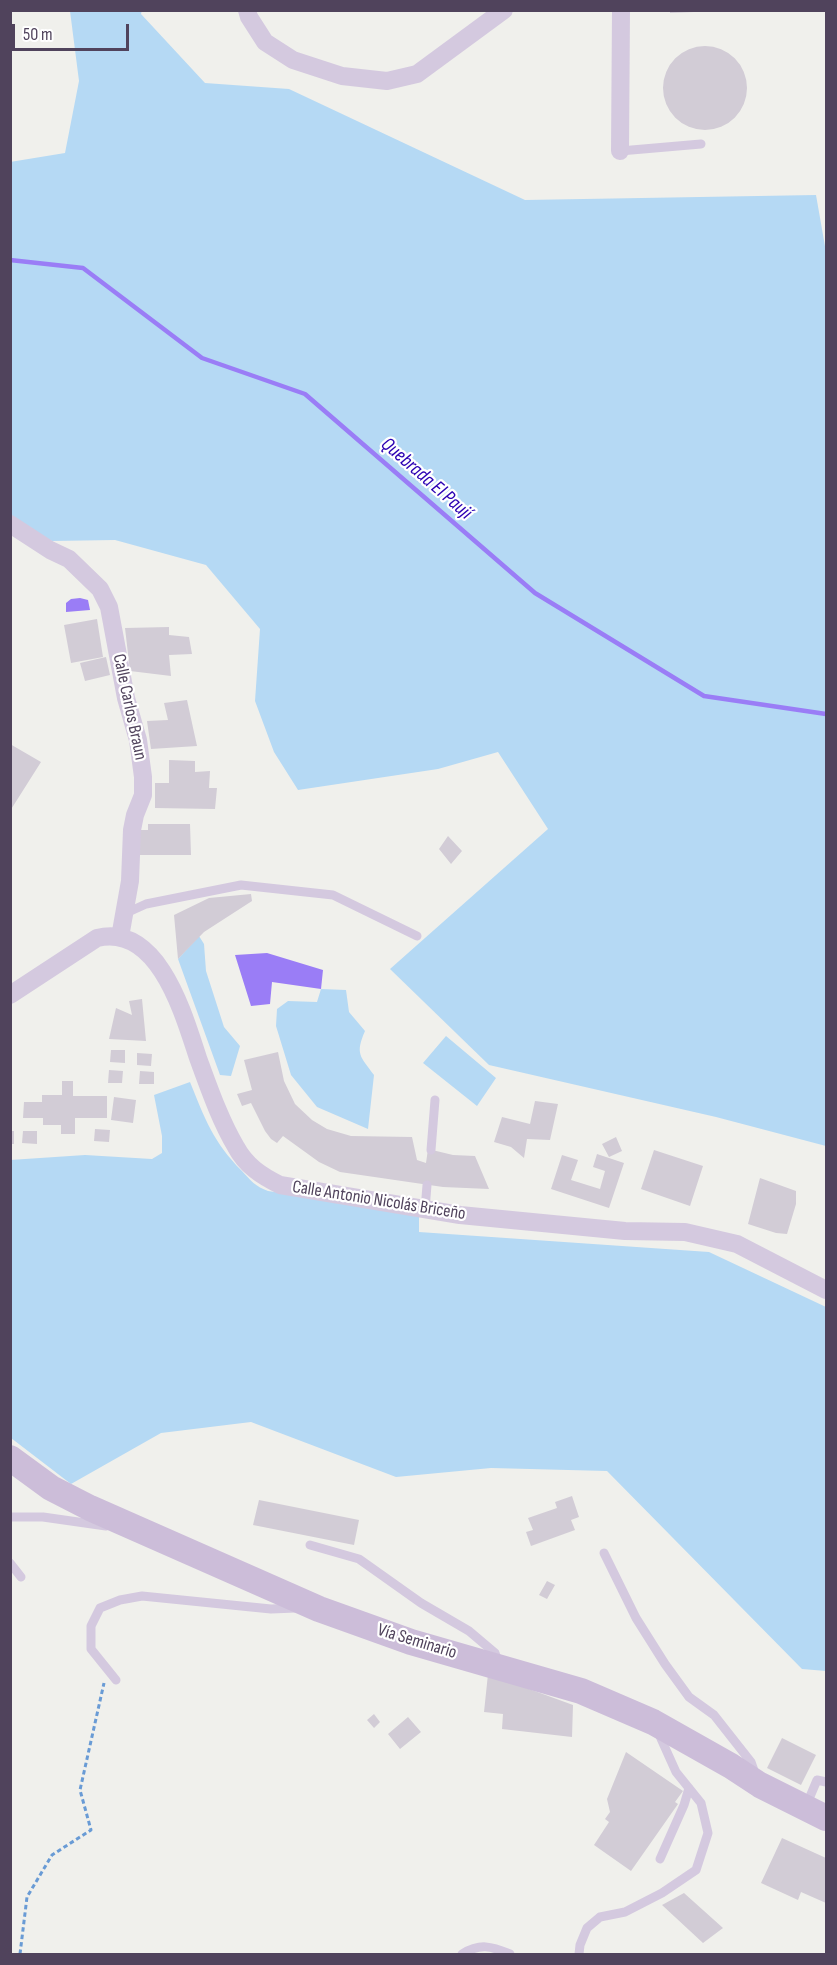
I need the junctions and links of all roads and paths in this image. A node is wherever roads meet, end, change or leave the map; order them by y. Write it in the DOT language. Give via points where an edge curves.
graph roads {
  1 [pos="247,10"];
  2 [pos="504,10"];
  3 [pos="621,10"];
  4 [pos="701,144"];
  5 [pos="621,151"];
  6 [pos="10,524"];
  7 [pos="124,914"];
  8 [pos="417,936"];
  9 [pos="120,937"];
  10 [pos="10,995"];
  11 [pos="435,1100"];
  12 [pos="431,1150"];
  13 [pos="427,1185"];
  14 [pos="425,1210"];
  15 [pos="826,1290"];
  16 [pos="10,1458"];
  17 [pos="10,1517"];
  18 [pos="145,1531"];
  19 [pos="310,1545"];
  20 [pos="604,1553"];
  21 [pos="10,1563"];
  22 [pos="21,1577"];
  23 [pos="314,1607"];
  24 [pos="500,1666"];
  25 [pos="108,1670"];
  26 [pos="116,1680"];
  27 [pos="653,1722"];
  28 [pos="826,1782"];
  29 [pos="760,1785"];
  30 [pos="688,1788"];
  31 [pos="816,1813"];
  32 [pos="660,1859"];
  33 [pos="20,1954"];
  34 [pos="462,1954"];
  35 [pos="510,1954"];
  36 [pos="579,1954"];
  1 -- 2 [label="street" via="264,42 293,60 342,76 387,81 417,74"];
  3 -- 5 [label="street"];
  4 -- 5 [label="lane"];
  6 -- 7 [label="street, Calle Carlos Braun" via="69,560 100,589 109,607 142,768 143,795 132,830"];
  7 -- 8 [label="lane" via="146,904 241,885 333,895"];
  7 -- 9 [label="street, Calle Carlos Braun"];
  9 -- 10 [label="street" via="97,938"];
  9 -- 14 [label="street, Calle Antonio Nicolás Briceño" via="142,949 169,979 224,1123 236,1149 258,1174 301,1190"];
  11 -- 12 [label="lane"];
  13 -- 14 [label="lane"];
  14 -- 15 [label="street, Calle Antonio Nicolás Briceño" via="625,1231 686,1232 747,1248"];
  16 -- 18 [label="main road, Vía Seminario" via="51,1488"];
  17 -- 18 [label="lane" via="43,1517"];
  18 -- 23 [label="main road, Vía Seminario"];
  19 -- 24 [label="lane" via="359,1559 469,1631 495,1653"];
  20 -- 29 [label="lane" via="664,1664 689,1697 714,1715 752,1762"];
  21 -- 22 [label="lane"];
  23 -- 24 [label="main road, Vía Seminario" via="411,1642"];
  23 -- 25 [label="lane" via="272,1609 142,1596 120,1600 100,1608 90,1626 91,1649"];
  24 -- 27 [label="main road, Vía Seminario" via="581,1691"];
  25 -- 26 [label="lane"];
  25 -- 33 [label="path" via="80,1790 90,1830 52,1855 27,1897"];
  27 -- 29 [label="main road, Vía Seminario"];
  27 -- 30 [label="lane" via="676,1772"];
  28 -- 31 [label="lane" via="817,1780"];
  29 -- 31 [label="main road, Vía Seminario"];
  30 -- 32 [label="lane"];
  30 -- 36 [label="lane" via="701,1803 708,1833 696,1870 625,1912 600,1917 587,1928"];
  34 -- 35 [label="lane" via="472,1948 490,1946"];
}
